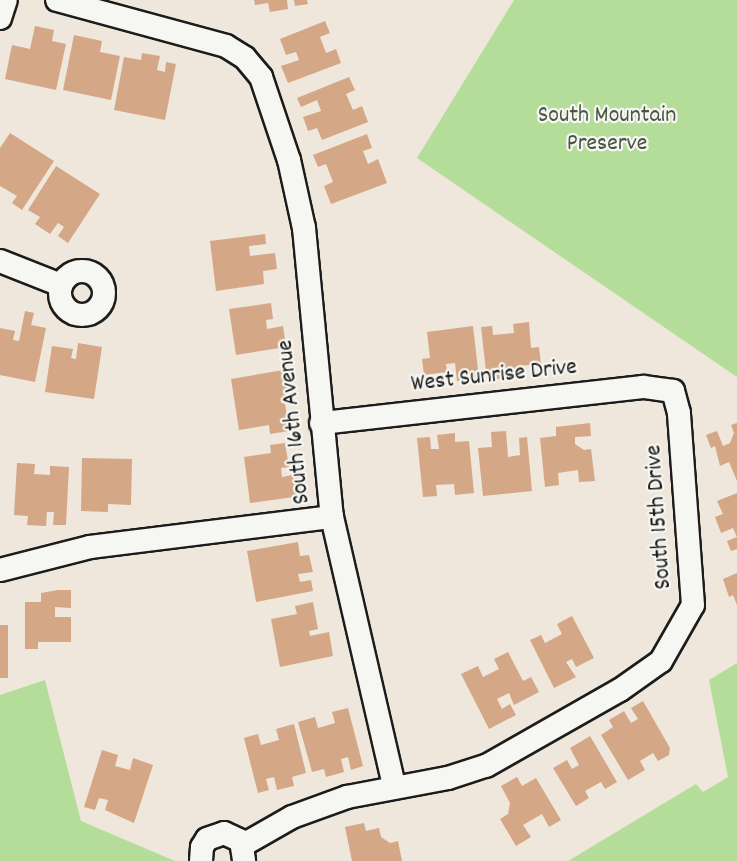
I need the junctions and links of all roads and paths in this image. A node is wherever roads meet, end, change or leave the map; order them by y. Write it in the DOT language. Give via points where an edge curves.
graph roads {
  1 [pos="6,0"];
  2 [pos="57,0"];
  3 [pos="0,18"];
  4 [pos="0,261"];
  5 [pos="61,285"];
  6 [pos="673,391"];
  7 [pos="321,423"];
  8 [pos="332,517"];
  9 [pos="0,570"];
  10 [pos="394,786"];
  11 [pos="244,853"];
  12 [pos="201,861"];
  1 -- 3 [label="street"];
  2 -- 7 [label="street, South 16th Avenue" via="226,46 245,58 261,77 289,160 304,228"];
  4 -- 5 [label="street"];
  6 -- 7 [label="street, West Sunrise Drive" via="643,387"];
  6 -- 10 [label="street, South 15th Drive" via="679,412 693,584 693,605 679,636 661,661 620,690 486,766 448,778"];
  7 -- 8 [label="street, South 16th Avenue"];
  8 -- 9 [label="street" via="90,547"];
  8 -- 10 [label="street, South 16th Avenue"];
  10 -- 11 [label="street, South 15th Drive" via="347,797 292,818"];
  11 -- 12 [label="street" via="233,835 215,834 202,847"];
}
